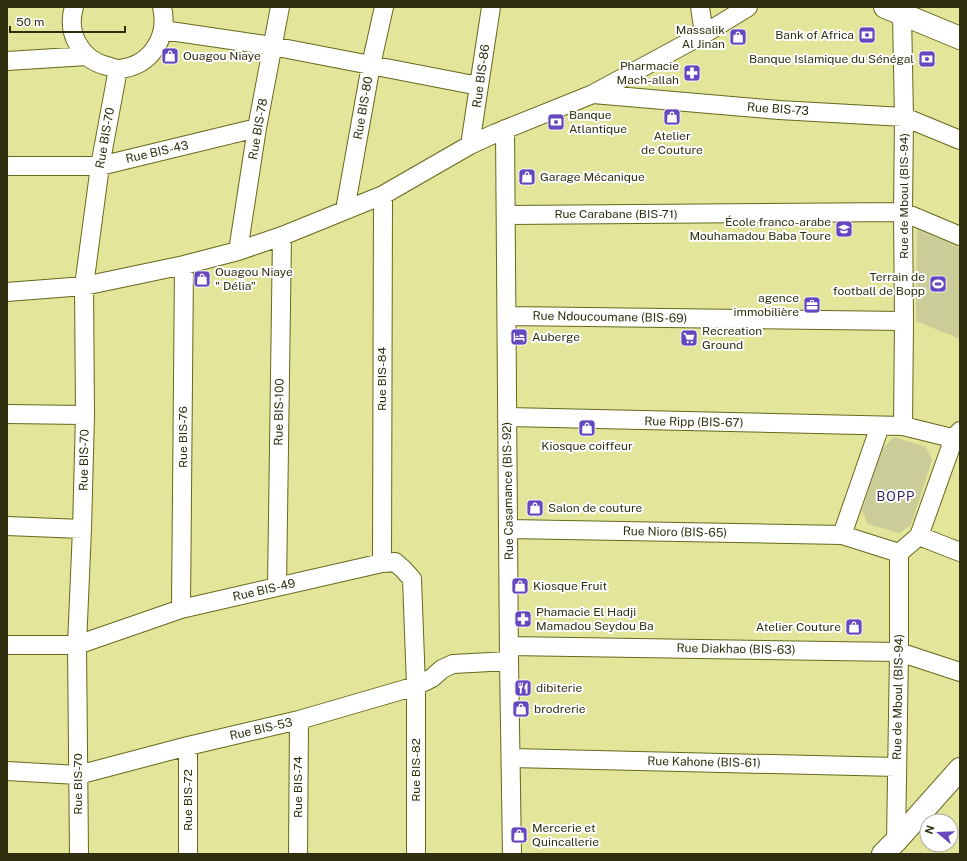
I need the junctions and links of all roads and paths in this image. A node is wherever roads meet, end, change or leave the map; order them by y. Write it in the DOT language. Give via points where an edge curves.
graph roads {
  1 [pos="74,7"];
  2 [pos="162,7"];
  3 [pos="280,7"];
  4 [pos="384,7"];
  5 [pos="491,7"];
  6 [pos="700,7"];
  7 [pos="748,7"];
  8 [pos="894,11"];
  9 [pos="163,30"];
  10 [pos="704,34"];
  11 [pos="960,38"];
  12 [pos="272,46"];
  13 [pos="87,56"];
  14 [pos="7,61"];
  15 [pos="371,65"];
  16 [pos="118,69"];
  17 [pos="479,86"];
  18 [pos="593,94"];
  19 [pos="904,117"];
  20 [pos="257,128"];
  21 [pos="505,129"];
  22 [pos="960,140"];
  23 [pos="470,145"];
  24 [pos="7,166"];
  25 [pos="100,166"];
  26 [pos="383,195"];
  27 [pos="345,210"];
  28 [pos="903,212"];
  29 [pos="507,215"];
  30 [pos="282,236"];
  31 [pos="960,236"];
  32 [pos="238,251"];
  33 [pos="184,265"];
  34 [pos="84,286"];
  35 [pos="7,292"];
  36 [pos="507,316"];
  37 [pos="904,321"];
  38 [pos="7,414"];
  39 [pos="85,415"];
  40 [pos="507,418"];
  41 [pos="880,426"];
  42 [pos="903,426"];
  43 [pos="958,436"];
  44 [pos="7,526"];
  45 [pos="508,529"];
  46 [pos="82,530"];
  47 [pos="842,535"];
  48 [pos="919,536"];
  49 [pos="960,552"];
  50 [pos="899,553"];
  51 [pos="382,563"];
  52 [pos="277,587"];
  53 [pos="181,609"];
  54 [pos="7,645"];
  55 [pos="77,645"];
  56 [pos="899,652"];
  57 [pos="509,654"];
  58 [pos="960,672"];
  59 [pos="416,686"];
  60 [pos="299,720"];
  61 [pos="188,746"];
  62 [pos="512,758"];
  63 [pos="897,767"];
  64 [pos="960,769"];
  65 [pos="7,770"];
  66 [pos="78,775"];
  67 [pos="890,848"];
  68 [pos="79,854"];
  69 [pos="188,854"];
  70 [pos="298,854"];
  71 [pos="416,854"];
  72 [pos="512,854"];
  1 -- 13 [label="street" via="71,25 74,37"];
  2 -- 9 [label="street"];
  3 -- 12 [label="street, Rue BIS-78"];
  4 -- 15 [label="street, Rue BIS-80"];
  5 -- 17 [label="street, Rue BIS-86"];
  6 -- 10 [label="street"];
  7 -- 10 [label="street"];
  8 -- 11 [label="main road"];
  8 -- 19 [label="street, Rue de Mboul (BIS-94)"];
  9 -- 12 [label="street"];
  9 -- 16 [label="street" via="154,50 145,58"];
  10 -- 18 [label="street"];
  12 -- 15 [label="street"];
  12 -- 20 [label="street, Rue BIS-78"];
  13 -- 14 [label="street"];
  13 -- 16 [label="street" via="103,65"];
  15 -- 17 [label="street"];
  15 -- 27 [label="street, Rue BIS-80"];
  16 -- 25 [label="street, Rue BIS-70"];
  17 -- 23 [label="street, Rue BIS-86"];
  18 -- 19 [label="street, Rue BIS-73" via="778,110"];
  18 -- 21 [label="street"];
  19 -- 22 [label="street, Rue BIS-73"];
  19 -- 28 [label="street, Rue de Mboul (BIS-94)"];
  20 -- 25 [label="street, Rue BIS-43"];
  20 -- 32 [label="street, Rue BIS-78"];
  21 -- 23 [label="street"];
  21 -- 29 [label="street, Rue Casamance (BIS-92)"];
  23 -- 26 [label="street"];
  24 -- 25 [label="street, Rue BIS-43"];
  25 -- 34 [label="street, Rue BIS-70"];
  26 -- 27 [label="street"];
  26 -- 51 [label="street, Rue BIS-84"];
  27 -- 30 [label="street"];
  28 -- 29 [label="street, Rue Carabane (BIS-71)"];
  28 -- 31 [label="street, Rue Carabane (BIS-71)"];
  28 -- 37 [label="street, Rue de Mboul (BIS-94)"];
  29 -- 36 [label="street, Rue Casamance (BIS-92)"];
  30 -- 32 [label="street"];
  30 -- 52 [label="street, Rue BIS-100"];
  32 -- 33 [label="street"];
  33 -- 34 [label="street"];
  33 -- 53 [label="street, Rue BIS-76"];
  34 -- 35 [label="street"];
  34 -- 39 [label="street, Rue BIS-70"];
  36 -- 37 [label="street, Rue Ndoucoumane (BIS-69)"];
  36 -- 40 [label="street, Rue Casamance (BIS-92)"];
  37 -- 42 [label="street, Rue de Mboul (BIS-94)"];
  38 -- 39 [label="street"];
  39 -- 46 [label="street, Rue BIS-70"];
  40 -- 41 [label="street, Rue Ripp (BIS-67)"];
  40 -- 45 [label="street, Rue Casamance (BIS-92)"];
  41 -- 42 [label="street, Rue Ripp (BIS-67)"];
  41 -- 47 [label="street"];
  42 -- 43 [label="street, Rue Ripp (BIS-67)"];
  43 -- 48 [label="street"];
  44 -- 46 [label="street"];
  45 -- 47 [label="street, Rue Nioro (BIS-65)"];
  45 -- 57 [label="street, Rue Casamance (BIS-92)"];
  46 -- 55 [label="street, Rue BIS-70"];
  47 -- 50 [label="street, Rue Nioro (BIS-65)"];
  48 -- 49 [label="street"];
  48 -- 50 [label="street"];
  50 -- 56 [label="street, Rue de Mboul (BIS-94)"];
  51 -- 52 [label="street, Rue BIS-49"];
  51 -- 59 [label="street, Rue BIS-49" via="395,562 412,579"];
  52 -- 53 [label="street, Rue BIS-49"];
  53 -- 55 [label="street, Rue BIS-49"];
  54 -- 55 [label="street, Rue BIS-49"];
  55 -- 66 [label="street, Rue BIS-70"];
  56 -- 57 [label="street, Rue Diakhao (BIS-63)"];
  56 -- 58 [label="street, Rue Diakhao (BIS-63)"];
  56 -- 63 [label="street, Rue de Mboul (BIS-94)"];
  57 -- 59 [label="street, Rue BIS-53" via="453,664"];
  57 -- 62 [label="street, Rue Casamance (BIS-92)"];
  59 -- 60 [label="street, Rue BIS-53"];
  59 -- 71 [label="street, Rue BIS-82"];
  60 -- 61 [label="street, Rue BIS-53"];
  60 -- 70 [label="street, Rue BIS-74"];
  61 -- 66 [label="street, Rue BIS-53"];
  61 -- 69 [label="street, Rue BIS-72"];
  62 -- 63 [label="street, Rue Kahone (BIS-61)"];
  62 -- 72 [label="street, Rue Casamance (BIS-92)"];
  63 -- 67 [label="street, Rue de Mboul (BIS-94)"];
  64 -- 67 [label="main road"];
  65 -- 66 [label="street, Rue BIS-53"];
  66 -- 68 [label="street, Rue BIS-70"];
}
